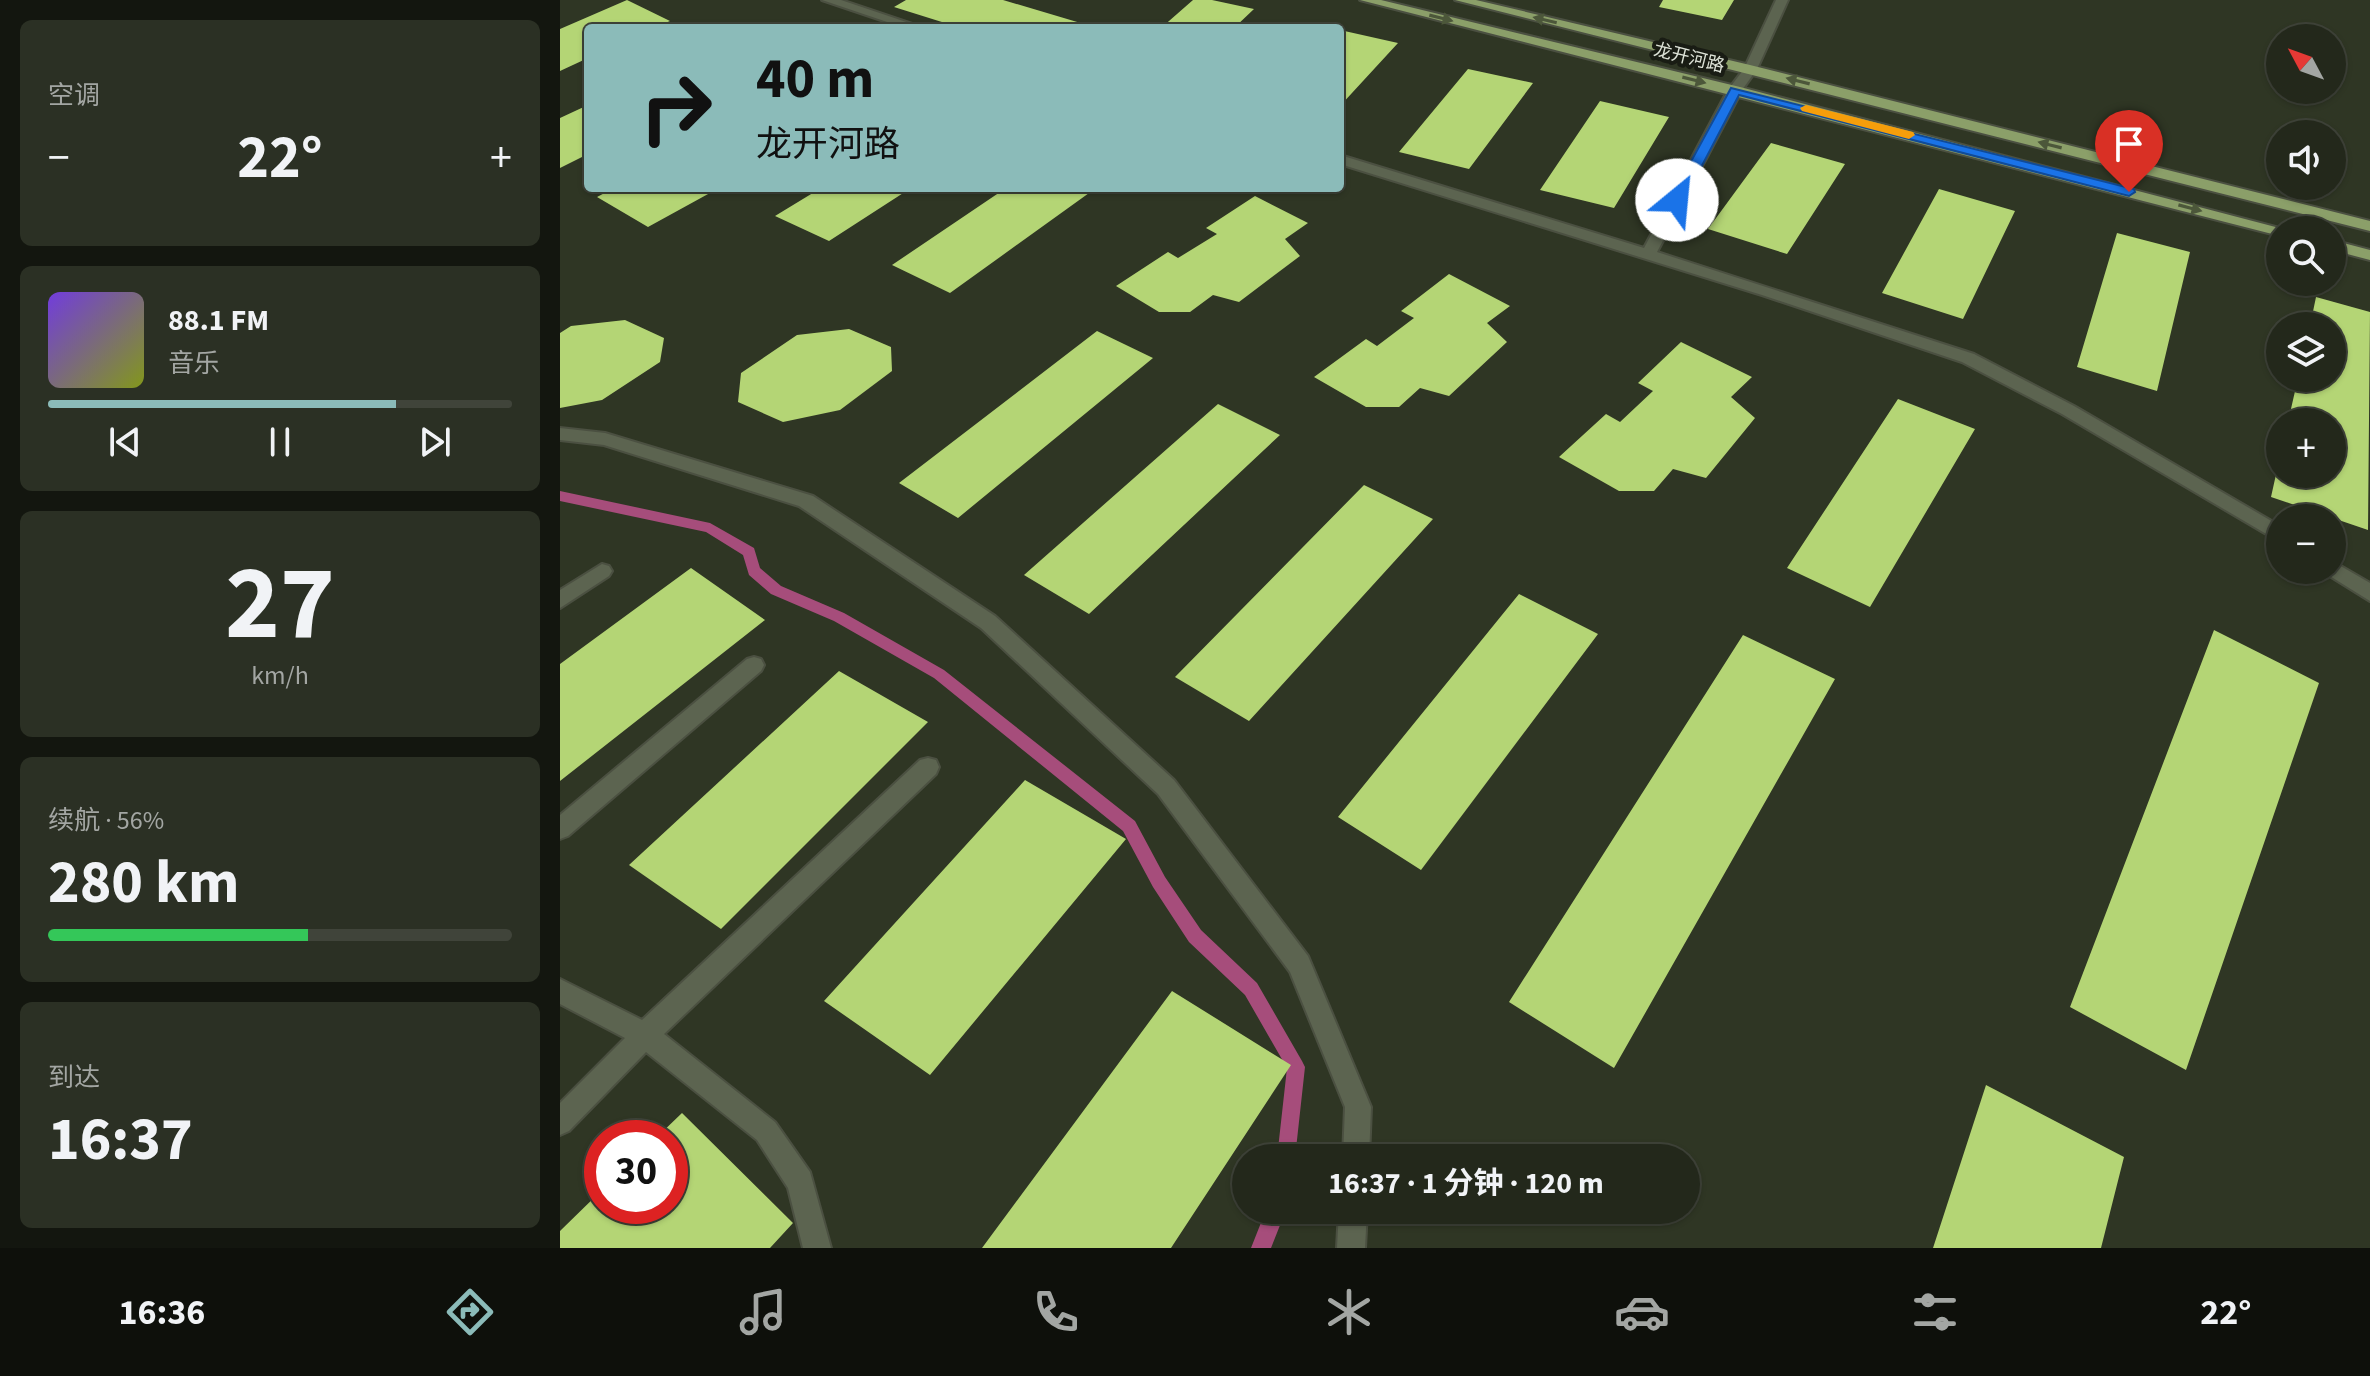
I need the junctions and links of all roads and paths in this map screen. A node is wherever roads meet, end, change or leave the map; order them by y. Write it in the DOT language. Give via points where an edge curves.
graph roads {
  1 [pos="828,0"];
  2 [pos="1366,0"];
  3 [pos="1461,0"];
  4 [pos="1782,0"];
  5 [pos="905,24"];
  6 [pos="1750,69"];
  7 [pos="1735,90"];
  8 [pos="1344,160"];
  9 [pos="2370,226"];
  10 [pos="2266,227"];
  11 [pos="2346,249"];
  12 [pos="1648,254"];
  13 [pos="2370,255"];
  14 [pos="560,434"];
  15 [pos="2266,527"];
  16 [pos="602,571"];
  17 [pos="2346,577"];
  18 [pos="2370,593"];
  19 [pos="560,600"];
  20 [pos="754,665"];
  21 [pos="928,767"];
  22 [pos="560,829"];
  23 [pos="560,991"];
  24 [pos="645,1035"];
  25 [pos="560,1122"];
  26 [pos="1357,1144"];
  27 [pos="1352,1224"];
  28 [pos="817,1248"];
  29 [pos="1351,1248"];
  1 -- 5 [label="street"];
  2 -- 7 [label="main road, 龙开河路, one-way"];
  6 -- 3 [label="main road, 龙开河路, one-way"];
  4 -- 6 [label="street"];
  6 -- 7 [label="street"];
  9 -- 6 [label="main road, 龙开河路, one-way"];
  7 -- 10 [label="main road, 龙开河路, one-way"];
  7 -- 12 [label="street"];
  8 -- 12 [label="street"];
  11 -- 13 [label="main road"];
  12 -- 15 [label="street" via="1968,358 2068,410"];
  14 -- 26 [label="street" via="605,439 806,501 988,622 1166,787 1299,964 1358,1107"];
  16 -- 19 [label="street"];
  17 -- 18 [label="street"];
  20 -- 22 [label="street"];
  21 -- 24 [label="street"];
  23 -- 24 [label="street"];
  24 -- 25 [label="street"];
  24 -- 28 [label="street" via="766,1131 800,1182"];
  27 -- 29 [label="street"];
}
